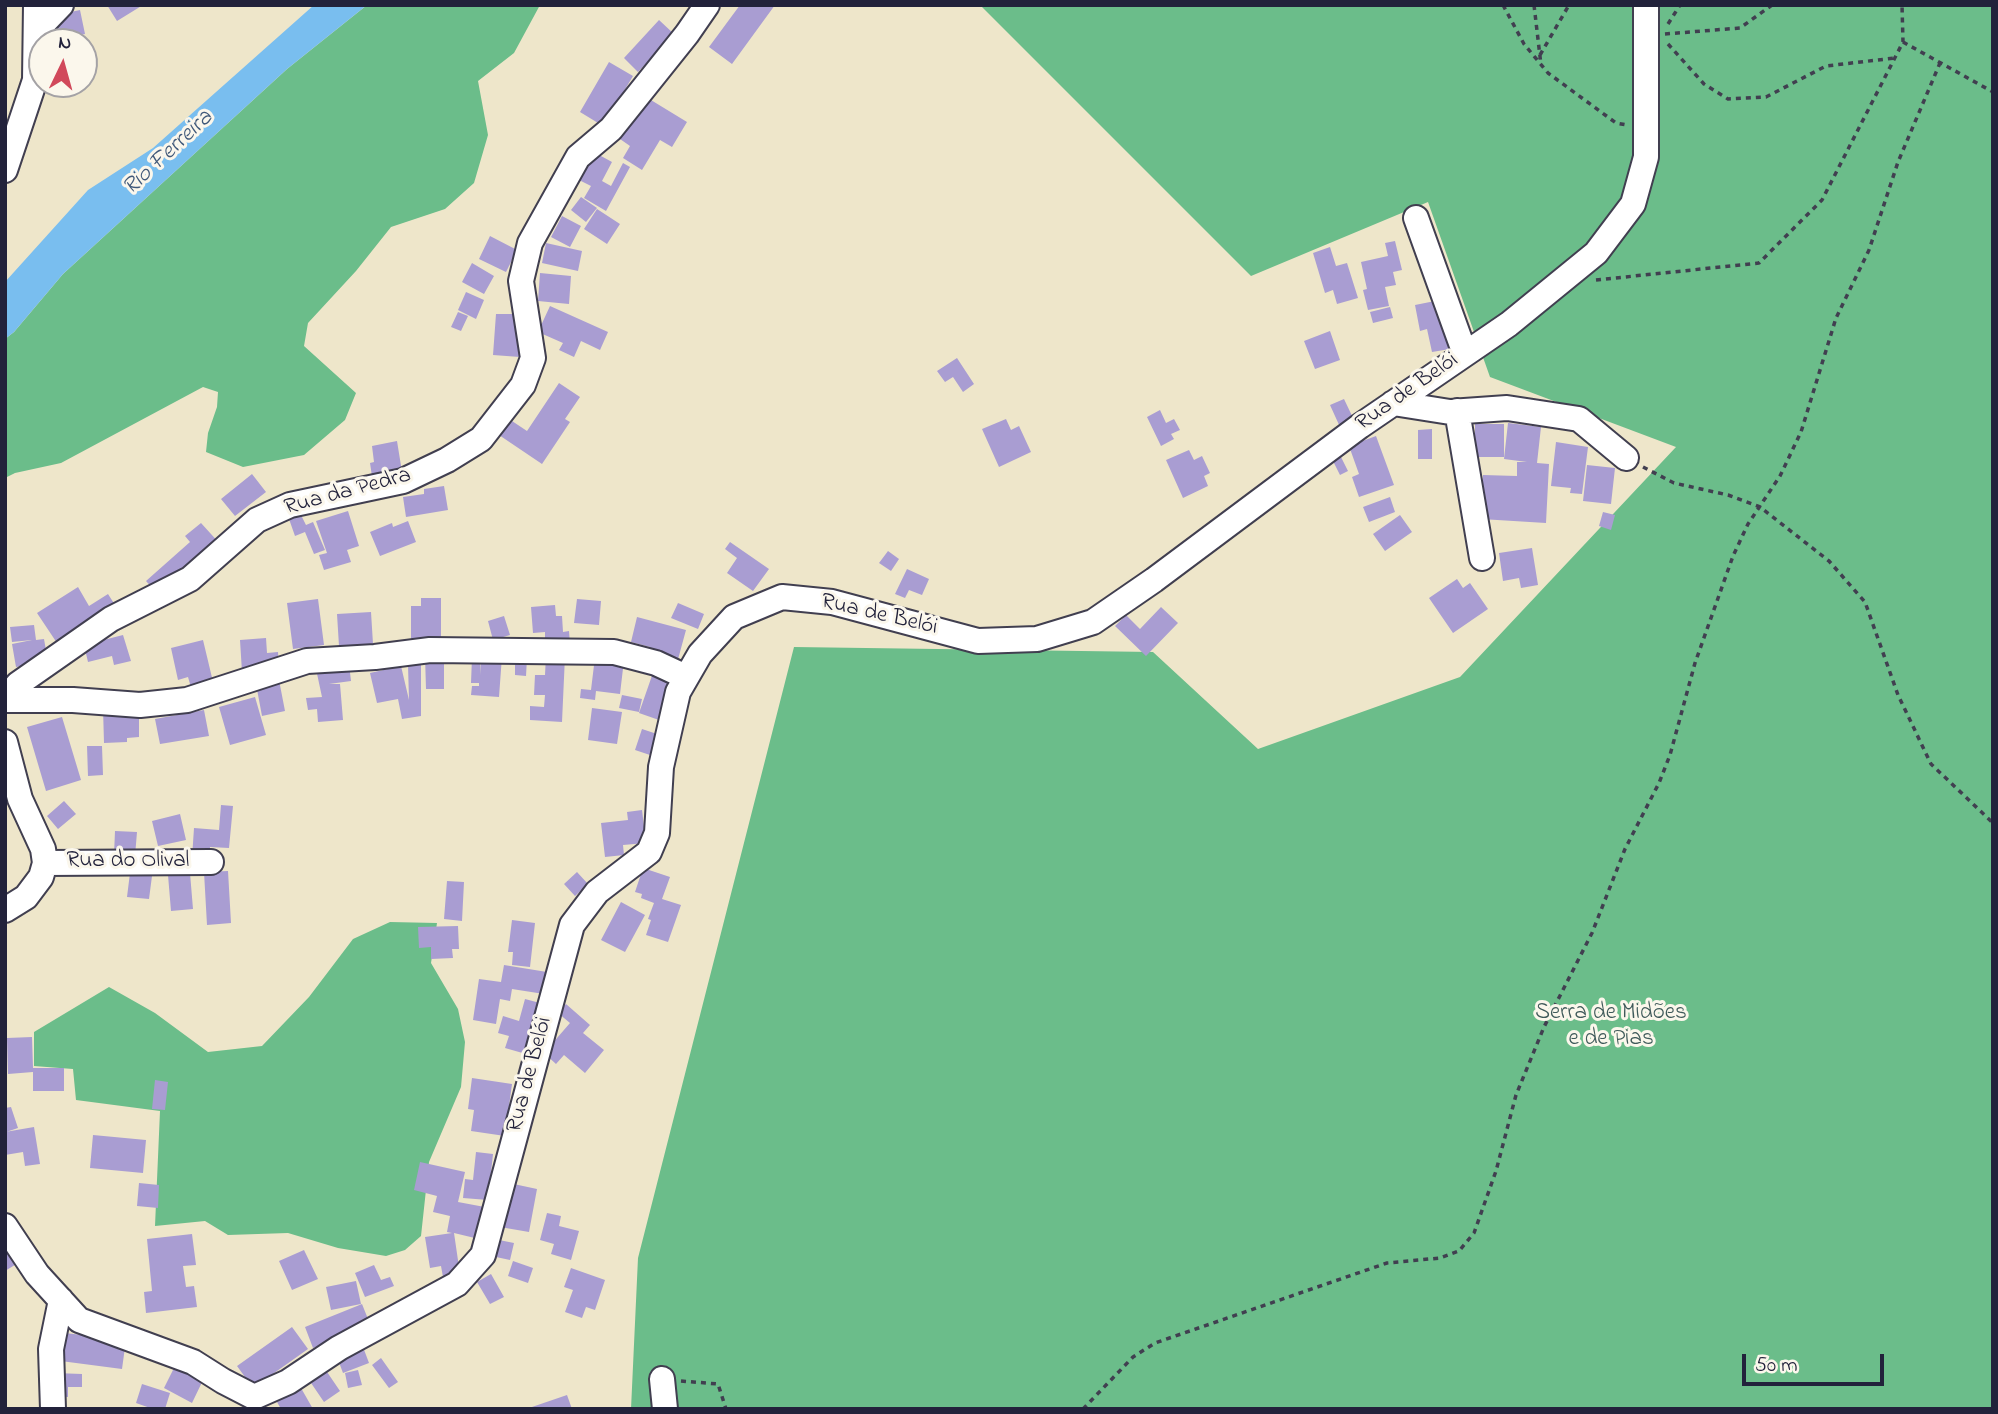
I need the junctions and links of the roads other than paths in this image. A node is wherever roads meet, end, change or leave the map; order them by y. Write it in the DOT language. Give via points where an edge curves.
graph roads {
  1 [pos="36,5"];
  2 [pos="61,5"];
  3 [pos="707,5"];
  4 [pos="1646,5"];
  5 [pos="36,28"];
  6 [pos="39,28"];
  7 [pos="29,98"];
  8 [pos="5,170"];
  9 [pos="1416,218"];
  10 [pos="1465,354"];
  11 [pos="1393,404"];
  12 [pos="1457,411"];
  13 [pos="1626,458"];
  14 [pos="1482,558"];
  15 [pos="687,677"];
  16 [pos="5,699"];
  17 [pos="5,741"];
  18 [pos="211,862"];
  19 [pos="45,863"];
  20 [pos="5,910"];
  21 [pos="5,1226"];
  22 [pos="61,1300"];
  23 [pos="662,1379"];
  24 [pos="238,1398"];
  25 [pos="53,1409"];
  26 [pos="665,1409"];
  1 -- 5 [label="street"];
  2 -- 6 [label="street"];
  3 -- 16 [label="street, Rua da Pedra" via="611,129 578,157 530,243 521,281 533,358 523,385 481,439 404,481 290,505 257,520 190,579 111,619 18,684"];
  4 -- 10 [label="street, Rua de Belói" via="1646,157 1633,204 1596,253"];
  7 -- 8 [label="street"];
  9 -- 10 [label="street"];
  10 -- 11 [label="street, Rua de Belói"];
  11 -- 12 [label="street"];
  11 -- 15 [label="street, Rua de Belói" via="1093,622 1037,639 978,641 832,602 782,597 734,617 700,654"];
  12 -- 13 [label="street" via="1507,408 1579,419"];
  12 -- 14 [label="street"];
  15 -- 16 [label="street" via="614,652 430,650 307,661 187,700 140,705"];
  15 -- 24 [label="street, Rua de Belói" via="678,692 661,767 657,833 649,852 597,892 572,925 483,1255 457,1284 339,1348 288,1382 254,1397"];
  17 -- 19 [label="street" via="20,799"];
  18 -- 19 [label="street, Rua do Olival"];
  19 -- 20 [label="street" via="26,897"];
  21 -- 22 [label="street, Rua de Belói"];
  22 -- 24 [label="street, Rua de Belói" via="79,1320 193,1362"];
  22 -- 25 [label="street" via="51,1349"];
  23 -- 26 [label="street"];
}
